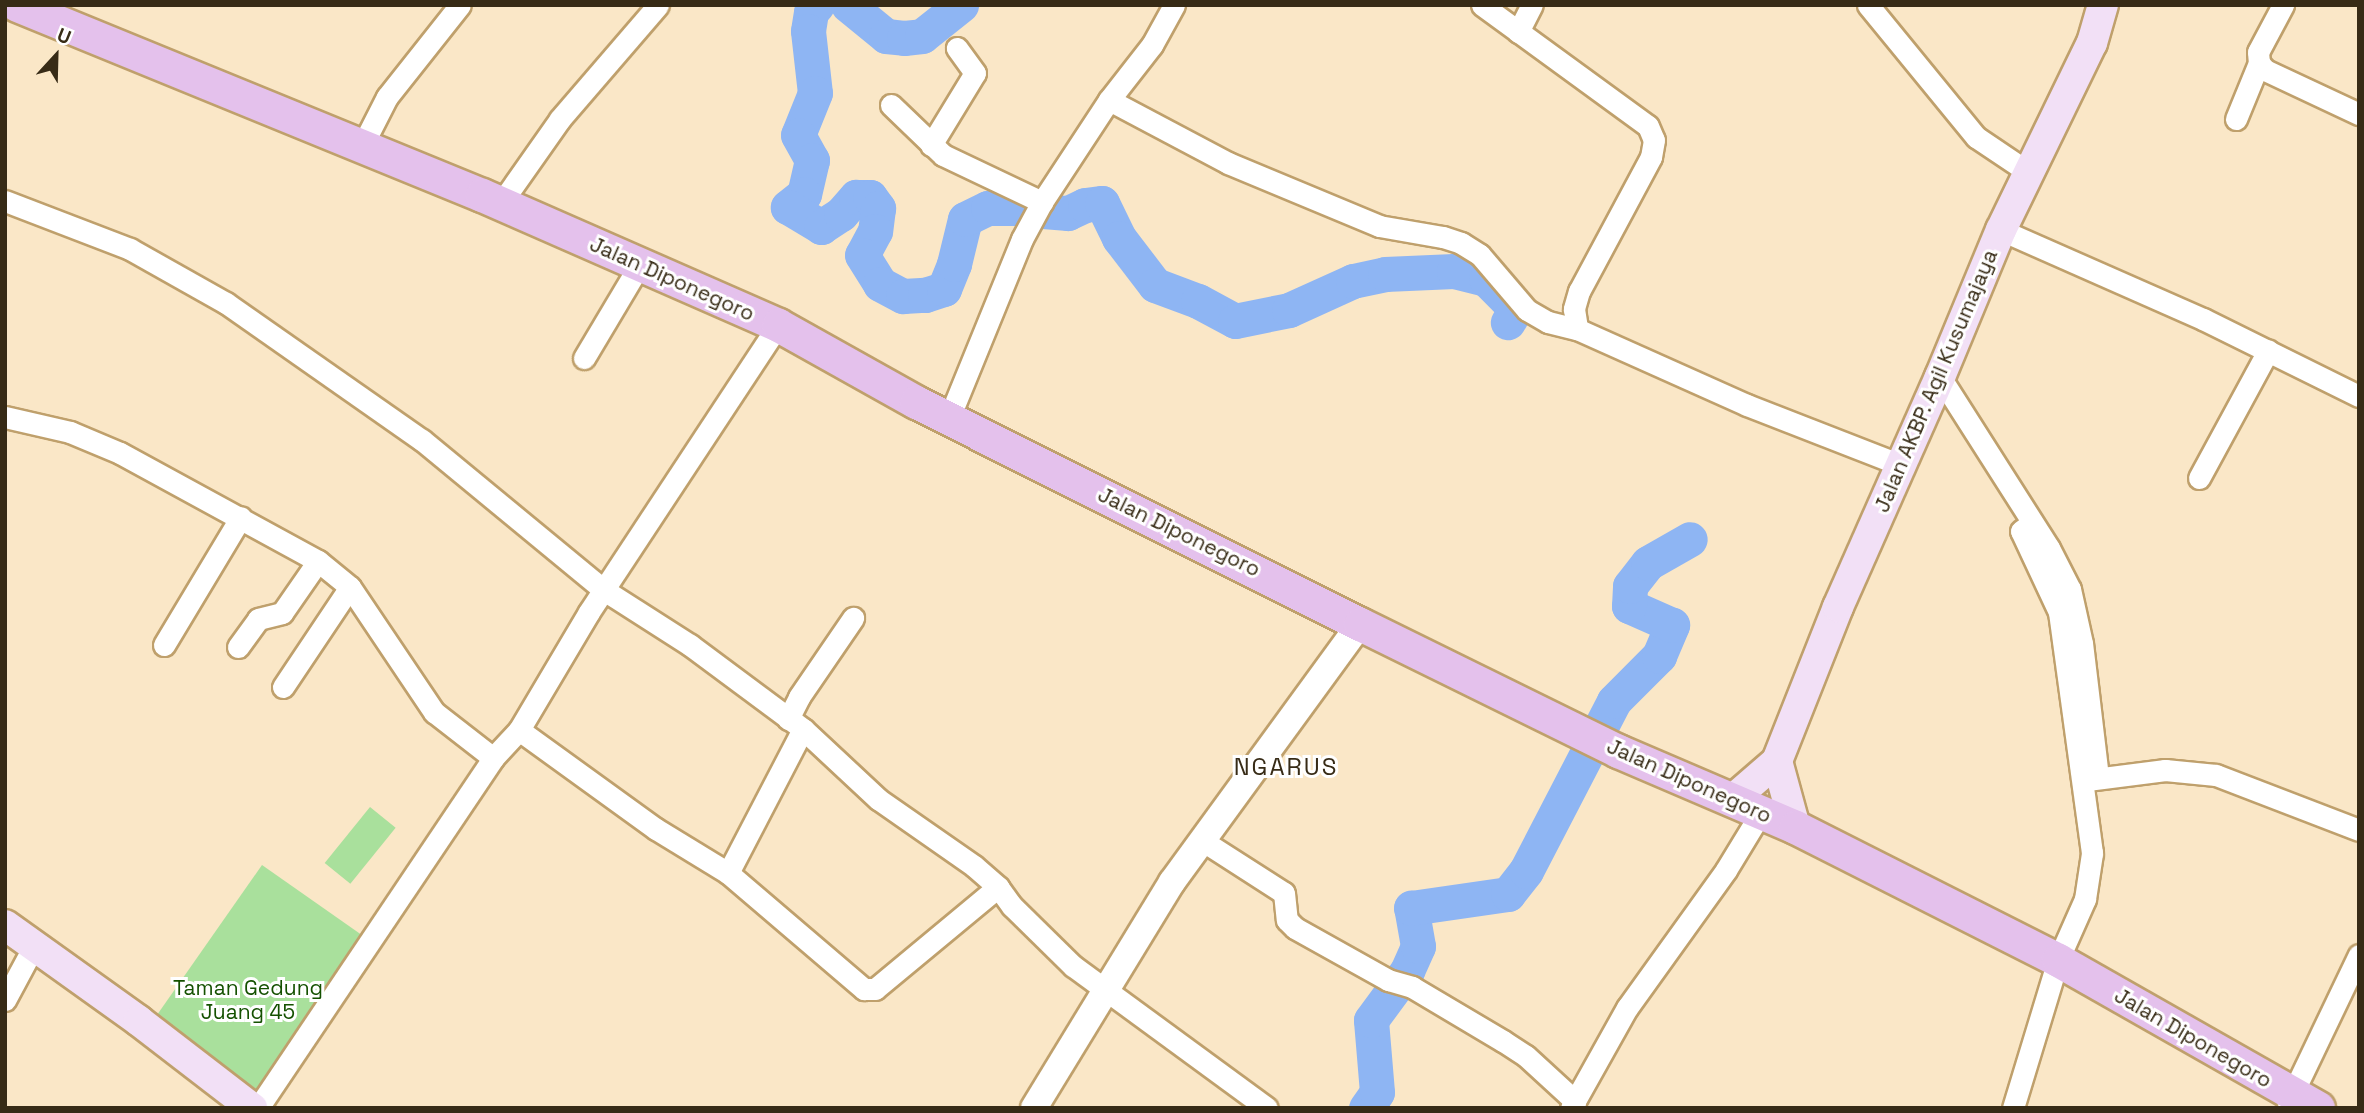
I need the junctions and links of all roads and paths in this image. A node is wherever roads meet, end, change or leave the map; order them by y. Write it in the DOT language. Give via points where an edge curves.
graph roads {
  1 [pos="17,5"];
  2 [pos="460,5"];
  3 [pos="659,5"];
  4 [pos="1174,5"];
  5 [pos="1482,5"];
  6 [pos="1532,5"];
  7 [pos="1868,5"];
  8 [pos="2104,5"];
  9 [pos="2283,5"];
  10 [pos="1518,32"];
  11 [pos="957,48"];
  12 [pos="2259,63"];
  13 [pos="1109,100"];
  14 [pos="891,105"];
  15 [pos="2359,114"];
  16 [pos="2236,119"];
  17 [pos="931,145"];
  18 [pos="362,146"];
  19 [pos="2028,172"];
  20 [pos="5,201"];
  21 [pos="1042,202"];
  22 [pos="501,203"];
  23 [pos="2001,230"];
  24 [pos="640,264"];
  25 [pos="778,325"];
  26 [pos="1577,329"];
  27 [pos="2268,351"];
  28 [pos="584,358"];
  29 [pos="1940,377"];
  30 [pos="2359,396"];
  31 [pos="5,418"];
  32 [pos="949,418"];
  33 [pos="1901,465"];
  34 [pos="2199,478"];
  35 [pos="241,517"];
  36 [pos="318,561"];
  37 [pos="350,587"];
  38 [pos="604,590"];
  39 [pos="853,618"];
  40 [pos="1360,624"];
  41 [pos="164,645"];
  42 [pos="238,647"];
  43 [pos="283,687"];
  44 [pos="796,724"];
  45 [pos="519,730"];
  46 [pos="493,758"];
  47 [pos="1777,761"];
  48 [pos="2090,780"];
  49 [pos="1746,807"];
  50 [pos="1794,827"];
  51 [pos="2359,830"];
  52 [pos="1203,841"];
  53 [pos="728,873"];
  54 [pos="998,887"];
  55 [pos="5,925"];
  56 [pos="34,946"];
  57 [pos="2359,955"];
  58 [pos="2058,960"];
  59 [pos="1106,990"];
  60 [pos="5,1000"];
  61 [pos="2299,1103"];
  62 [pos="1573,1104"];
  63 [pos="252,1108"];
  64 [pos="258,1108"];
  65 [pos="1034,1108"];
  66 [pos="1266,1108"];
  67 [pos="2013,1108"];
  1 -- 18 [label="main road, Jalan Diponegoro"];
  2 -- 18 [label="street" via="387,97"];
  3 -- 22 [label="street" via="560,119"];
  4 -- 13 [label="street" via="1152,45"];
  5 -- 10 [label="street"];
  6 -- 10 [label="street"];
  7 -- 19 [label="street" via="1976,137"];
  8 -- 19 [label="main road, Jalan AKBP. Agil Kusumajaya" via="2092,43"];
  9 -- 12 [label="street" via="2258,52"];
  10 -- 26 [label="street" via="1648,126 1654,140 1651,157 1579,291 1574,309"];
  11 -- 17 [label="street" via="975,73"];
  12 -- 15 [label="street" via="2265,70"];
  12 -- 16 [label="street"];
  13 -- 21 [label="street"];
  13 -- 26 [label="street" via="1228,163 1379,226 1461,243 1480,255 1527,310 1548,322"];
  14 -- 17 [label="street"];
  17 -- 21 [label="street"];
  18 -- 22 [label="main road, Jalan Diponegoro"];
  19 -- 23 [label="main road, Jalan AKBP. Agil Kusumajaya"];
  20 -- 38 [label="street" via="130,249 226,303 422,440"];
  21 -- 32 [label="street" via="1022,239"];
  22 -- 24 [label="main road, Jalan Diponegoro"];
  23 -- 27 [label="street"];
  23 -- 29 [label="main road, Jalan AKBP. Agil Kusumajaya"];
  24 -- 25 [label="main road, Jalan Diponegoro"];
  24 -- 28 [label="street"];
  25 -- 32 [label="main road, Jalan Diponegoro"];
  25 -- 38 [label="street"];
  26 -- 33 [label="street" via="1746,405"];
  27 -- 30 [label="street"];
  27 -- 34 [label="street"];
  29 -- 33 [label="main road, Jalan AKBP. Agil Kusumajaya"];
  29 -- 48 [label="street" via="2070,589"];
  31 -- 35 [label="street" via="83,437"];
  32 -- 40 [label="main road, Jalan Diponegoro"];
  33 -- 47 [label="main road, Jalan AKBP. Agil Kusumajaya"];
  35 -- 36 [label="street"];
  35 -- 41 [label="street"];
  36 -- 37 [label="street"];
  36 -- 42 [label="street" via="282,613 258,619"];
  37 -- 43 [label="street"];
  37 -- 46 [label="street" via="434,712"];
  38 -- 44 [label="street" via="690,645"];
  38 -- 45 [label="street"];
  39 -- 44 [label="street" via="799,697"];
  40 -- 49 [label="main road, Jalan Diponegoro" via="1618,751"];
  40 -- 52 [label="street"];
  44 -- 53 [label="street"];
  44 -- 54 [label="street" via="878,799"];
  45 -- 46 [label="street"];
  45 -- 53 [label="street" via="646,822"];
  46 -- 64 [label="street"];
  47 -- 49 [label="main road, Jalan AKBP. Agil Kusumajaya"];
  47 -- 50 [label="main road"];
  48 -- 51 [label="street" via="2165,771 2216,775"];
  48 -- 58 [label="street" via="2092,853 2085,899"];
  49 -- 50 [label="main road, Jalan Diponegoro"];
  49 -- 62 [label="street, Jalan AKBP. Agil Kusumajaya" via="1726,870 1627,1008"];
  50 -- 58 [label="main road, Jalan Diponegoro"];
  52 -- 59 [label="street" via="1172,882"];
  52 -- 62 [label="street" via="1283,893 1287,920 1295,928 1388,980 1412,988 1526,1056"];
  53 -- 54 [label="street" via="864,989 875,989"];
  54 -- 59 [label="street" via="1037,932"];
  55 -- 56 [label="main road"];
  56 -- 60 [label="street"];
  56 -- 63 [label="main road"];
  57 -- 61 [label="street"];
  58 -- 61 [label="main road, Jalan Diponegoro"];
  58 -- 67 [label="street"];
  59 -- 65 [label="street"];
  59 -- 66 [label="street"];
}
